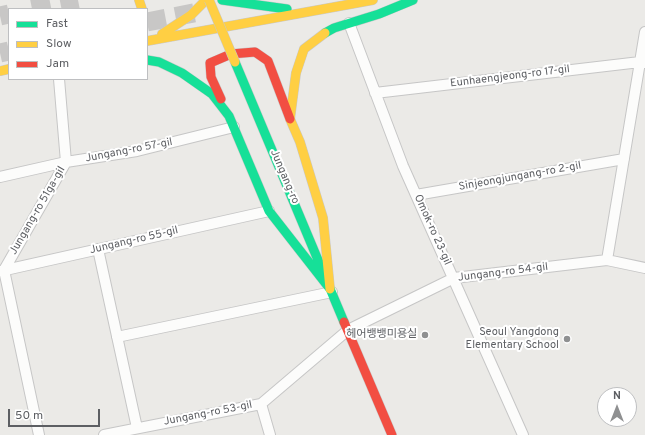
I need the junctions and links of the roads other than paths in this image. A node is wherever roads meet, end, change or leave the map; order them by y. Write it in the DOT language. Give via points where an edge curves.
graph roads {
  1 [pos="206,0"];
  2 [pos="209,0"];
  3 [pos="222,0"];
  4 [pos="352,0"];
  5 [pos="373,0"];
  6 [pos="413,0"];
  7 [pos="362,2"];
  8 [pos="305,11"];
  9 [pos="349,23"];
  10 [pos="645,32"];
  11 [pos="150,40"];
  12 [pos="148,60"];
  13 [pos="642,63"];
  14 [pos="59,80"];
  15 [pos="375,93"];
  16 [pos="229,116"];
  17 [pos="290,119"];
  18 [pos="234,127"];
  19 [pos="624,159"];
  20 [pos="66,162"];
  21 [pos="0,177"];
  22 [pos="416,195"];
  23 [pos="269,211"];
  24 [pos="98,249"];
  25 [pos="607,260"];
  26 [pos="645,268"];
  27 [pos="2,271"];
  28 [pos="454,278"];
  29 [pos="331,291"];
  30 [pos="348,330"];
  31 [pos="117,337"];
  32 [pos="261,404"];
  33 [pos="137,428"];
  34 [pos="39,435"];
  35 [pos="104,435"];
  36 [pos="270,435"];
  37 [pos="392,435"];
  38 [pos="523,435"];
  1 -- 11 [label="main road" via="187,19"];
  2 -- 29 [label="main road, Jungang-ro, bridge"];
  3 -- 8 [label="main road"];
  4 -- 7 [label="main road"];
  5 -- 7 [label="main road"];
  6 -- 9 [label="main road"];
  7 -- 8 [label="main road"];
  8 -- 11 [label="main road"];
  9 -- 15 [label="street, Omok-ro 23-gil"];
  9 -- 17 [label="main road" via="319,36 304,49 296,73"];
  10 -- 13 [label="street"];
  12 -- 16 [label="main road" via="159,62 182,73 212,94"];
  13 -- 15 [label="street, Eunhaengjeong-ro 17-gil"];
  13 -- 19 [label="street"];
  14 -- 20 [label="street, Jungang-ro 51ga-gil"];
  15 -- 22 [label="street, Omok-ro 23-gil"];
  16 -- 17 [label="main road" via="211,79 208,70 210,63 215,59 255,52 268,61"];
  16 -- 18 [label="main road"];
  17 -- 29 [label="main road" via="300,142 323,218"];
  18 -- 20 [label="street, Jungang-ro 57-gil" via="137,151"];
  18 -- 23 [label="main road"];
  19 -- 22 [label="street, Sinjeongjungang-ro 2-gil"];
  19 -- 25 [label="street"];
  20 -- 21 [label="street, Jungang-ro 57-gil"];
  20 -- 27 [label="street, Jungang-ro 51ga-gil"];
  22 -- 28 [label="street, Omok-ro 23-gil"];
  23 -- 24 [label="street, Jungang-ro 55-gil"];
  23 -- 29 [label="main road"];
  24 -- 27 [label="street, Jungang-ro 55-gil"];
  24 -- 31 [label="street"];
  25 -- 26 [label="street, Jungang-ro 54-gil"];
  25 -- 28 [label="street, Jungang-ro 54-gil"];
  27 -- 34 [label="street"];
  28 -- 30 [label="street, Jungang-ro 54-gil"];
  28 -- 38 [label="street, Omok-ro 23-gil"];
  29 -- 30 [label="main road, Jungang-ro"];
  29 -- 31 [label="street"];
  30 -- 32 [label="street, Jungang-ro 53-gil"];
  30 -- 37 [label="main road, Jungang-ro"];
  31 -- 33 [label="street"];
  32 -- 33 [label="street, Jungang-ro 53-gil"];
  32 -- 36 [label="street"];
  33 -- 35 [label="street, Jungang-ro 53-gil"];
}
